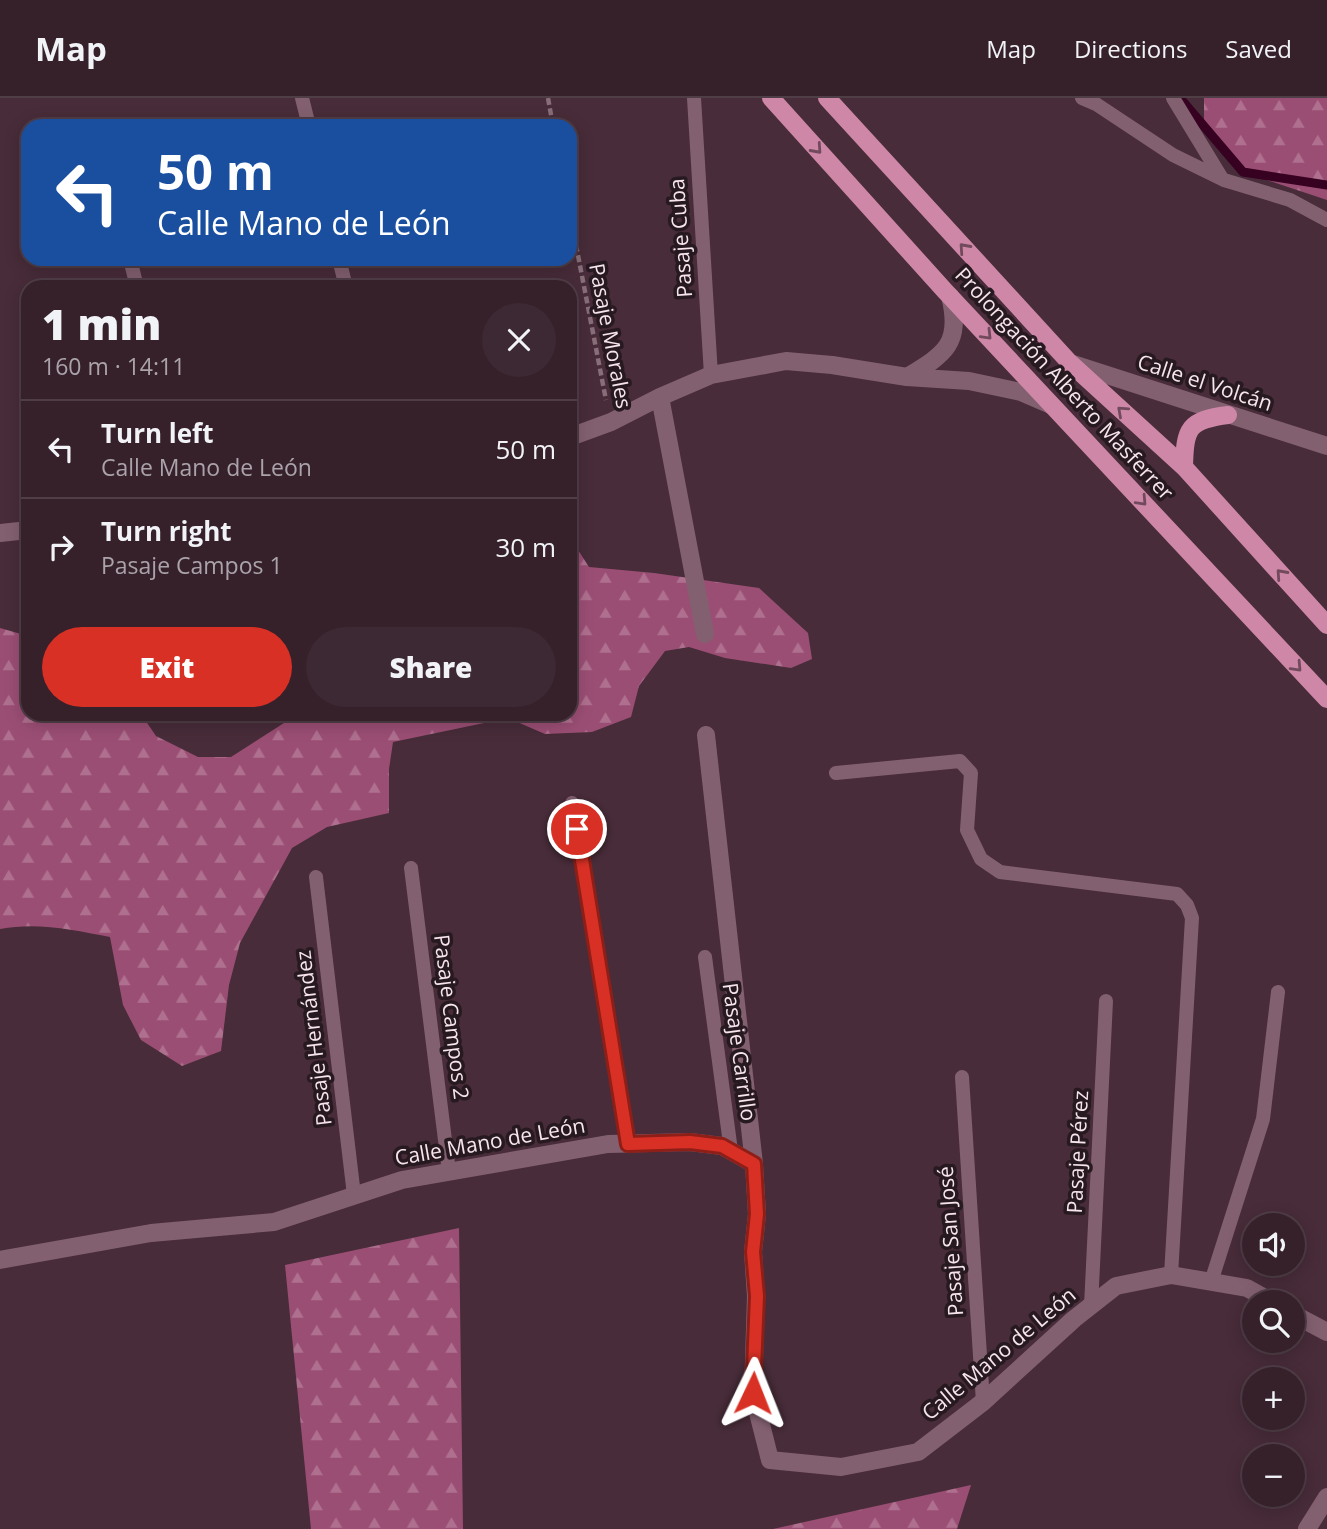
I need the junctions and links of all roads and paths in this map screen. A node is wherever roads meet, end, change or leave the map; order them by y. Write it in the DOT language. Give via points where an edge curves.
graph roads {
  1 [pos="302,98"];
  2 [pos="548,98"];
  3 [pos="694,98"];
  4 [pos="771,98"];
  5 [pos="827,98"];
  6 [pos="1082,98"];
  7 [pos="1173,98"];
  8 [pos="307,119"];
  9 [pos="552,119"];
  10 [pos="1221,178"];
  11 [pos="1327,220"];
  12 [pos="577,250"];
  13 [pos="950,296"];
  14 [pos="1070,363"];
  15 [pos="711,375"];
  16 [pos="907,377"];
  17 [pos="660,397"];
  18 [pos="1054,406"];
  19 [pos="1228,415"];
  20 [pos="611,422"];
  21 [pos="577,435"];
  22 [pos="1327,446"];
  23 [pos="1184,467"];
  24 [pos="21,531"];
  25 [pos="0,533"];
  26 [pos="1327,625"];
  27 [pos="705,634"];
  28 [pos="1327,699"];
  29 [pos="706,735"];
  30 [pos="836,773"];
  31 [pos="572,803"];
  32 [pos="411,868"];
  33 [pos="316,877"];
  34 [pos="705,957"];
  35 [pos="1278,992"];
  36 [pos="1106,1001"];
  37 [pos="962,1077"];
  38 [pos="628,1144"];
  39 [pos="731,1152"];
  40 [pos="754,1164"];
  41 [pos="449,1172"];
  42 [pos="354,1195"];
  43 [pos="0,1260"];
  44 [pos="1171,1275"];
  45 [pos="1211,1282"];
  46 [pos="1249,1290"];
  47 [pos="1091,1306"];
  48 [pos="1305,1320"];
  49 [pos="1327,1332"];
  50 [pos="983,1402"];
  51 [pos="1327,1497"];
  52 [pos="1307,1529"];
  1 -- 8 [label="lane"];
  2 -- 9 [label="path"];
  3 -- 15 [label="lane, Pasaje Cuba"];
  4 -- 13 [label="main road, Prolongación Alberto Masferrer, one-way"];
  14 -- 5 [label="main road, Prolongación Alberto Masferrer, one-way"];
  6 -- 10 [label="lane" via="1173,155"];
  7 -- 10 [label="lane"];
  10 -- 11 [label="lane" via="1290,200"];
  12 -- 20 [label="path, Pasaje Morales"];
  13 -- 16 [label="street" via="955,315 946,350"];
  13 -- 18 [label="main road, Prolongación Alberto Masferrer, one-way"];
  14 -- 19 [label="street, Calle el Volcán"];
  23 -- 14 [label="main road, Prolongación Alberto Masferrer, one-way"];
  15 -- 16 [label="street" via="786,361"];
  15 -- 17 [label="street"];
  16 -- 18 [label="street" via="994,385"];
  17 -- 20 [label="street"];
  17 -- 27 [label="street"];
  18 -- 28 [label="main road, Prolongación Alberto Masferrer, one-way"];
  19 -- 22 [label="street, Calle el Volcán"];
  19 -- 23 [label="main road" via="1202,418 1189,429"];
  20 -- 21 [label="street"];
  26 -- 23 [label="main road, Prolongación Alberto Masferrer, one-way"];
  24 -- 25 [label="street"];
  29 -- 40 [label="street"];
  30 -- 44 [label="lane" via="960,761 971,773 967,830 981,859 1000,872 1177,894 1187,905 1192,918"];
  31 -- 38 [label="lane"];
  32 -- 41 [label="lane, Pasaje Campos 2"];
  33 -- 42 [label="lane, Pasaje Hernández"];
  34 -- 39 [label="lane, Pasaje Carrillo"];
  35 -- 45 [label="lane" via="1263,1119"];
  36 -- 47 [label="lane, Pasaje Pérez"];
  37 -- 50 [label="lane, Pasaje San José"];
  38 -- 39 [label="street, Calle Mano de León" via="690,1142 722,1146"];
  38 -- 41 [label="street, Calle Mano de León"];
  39 -- 40 [label="street, Calle Mano de León"];
  40 -- 50 [label="street, Calle Mano de León" via="757,1296 753,1393 770,1460 841,1466 918,1452"];
  41 -- 42 [label="street, Calle Mano de León"];
  42 -- 43 [label="street, Calle Mano de León" via="274,1222 151,1233"];
  44 -- 45 [label="street, Calle Mano de León"];
  44 -- 47 [label="street, Calle Mano de León" via="1116,1286"];
  45 -- 46 [label="street, Calle Mano de León"];
  47 -- 50 [label="street, Calle Mano de León"];
  48 -- 49 [label="street"];
  51 -- 52 [label="street"];
}
